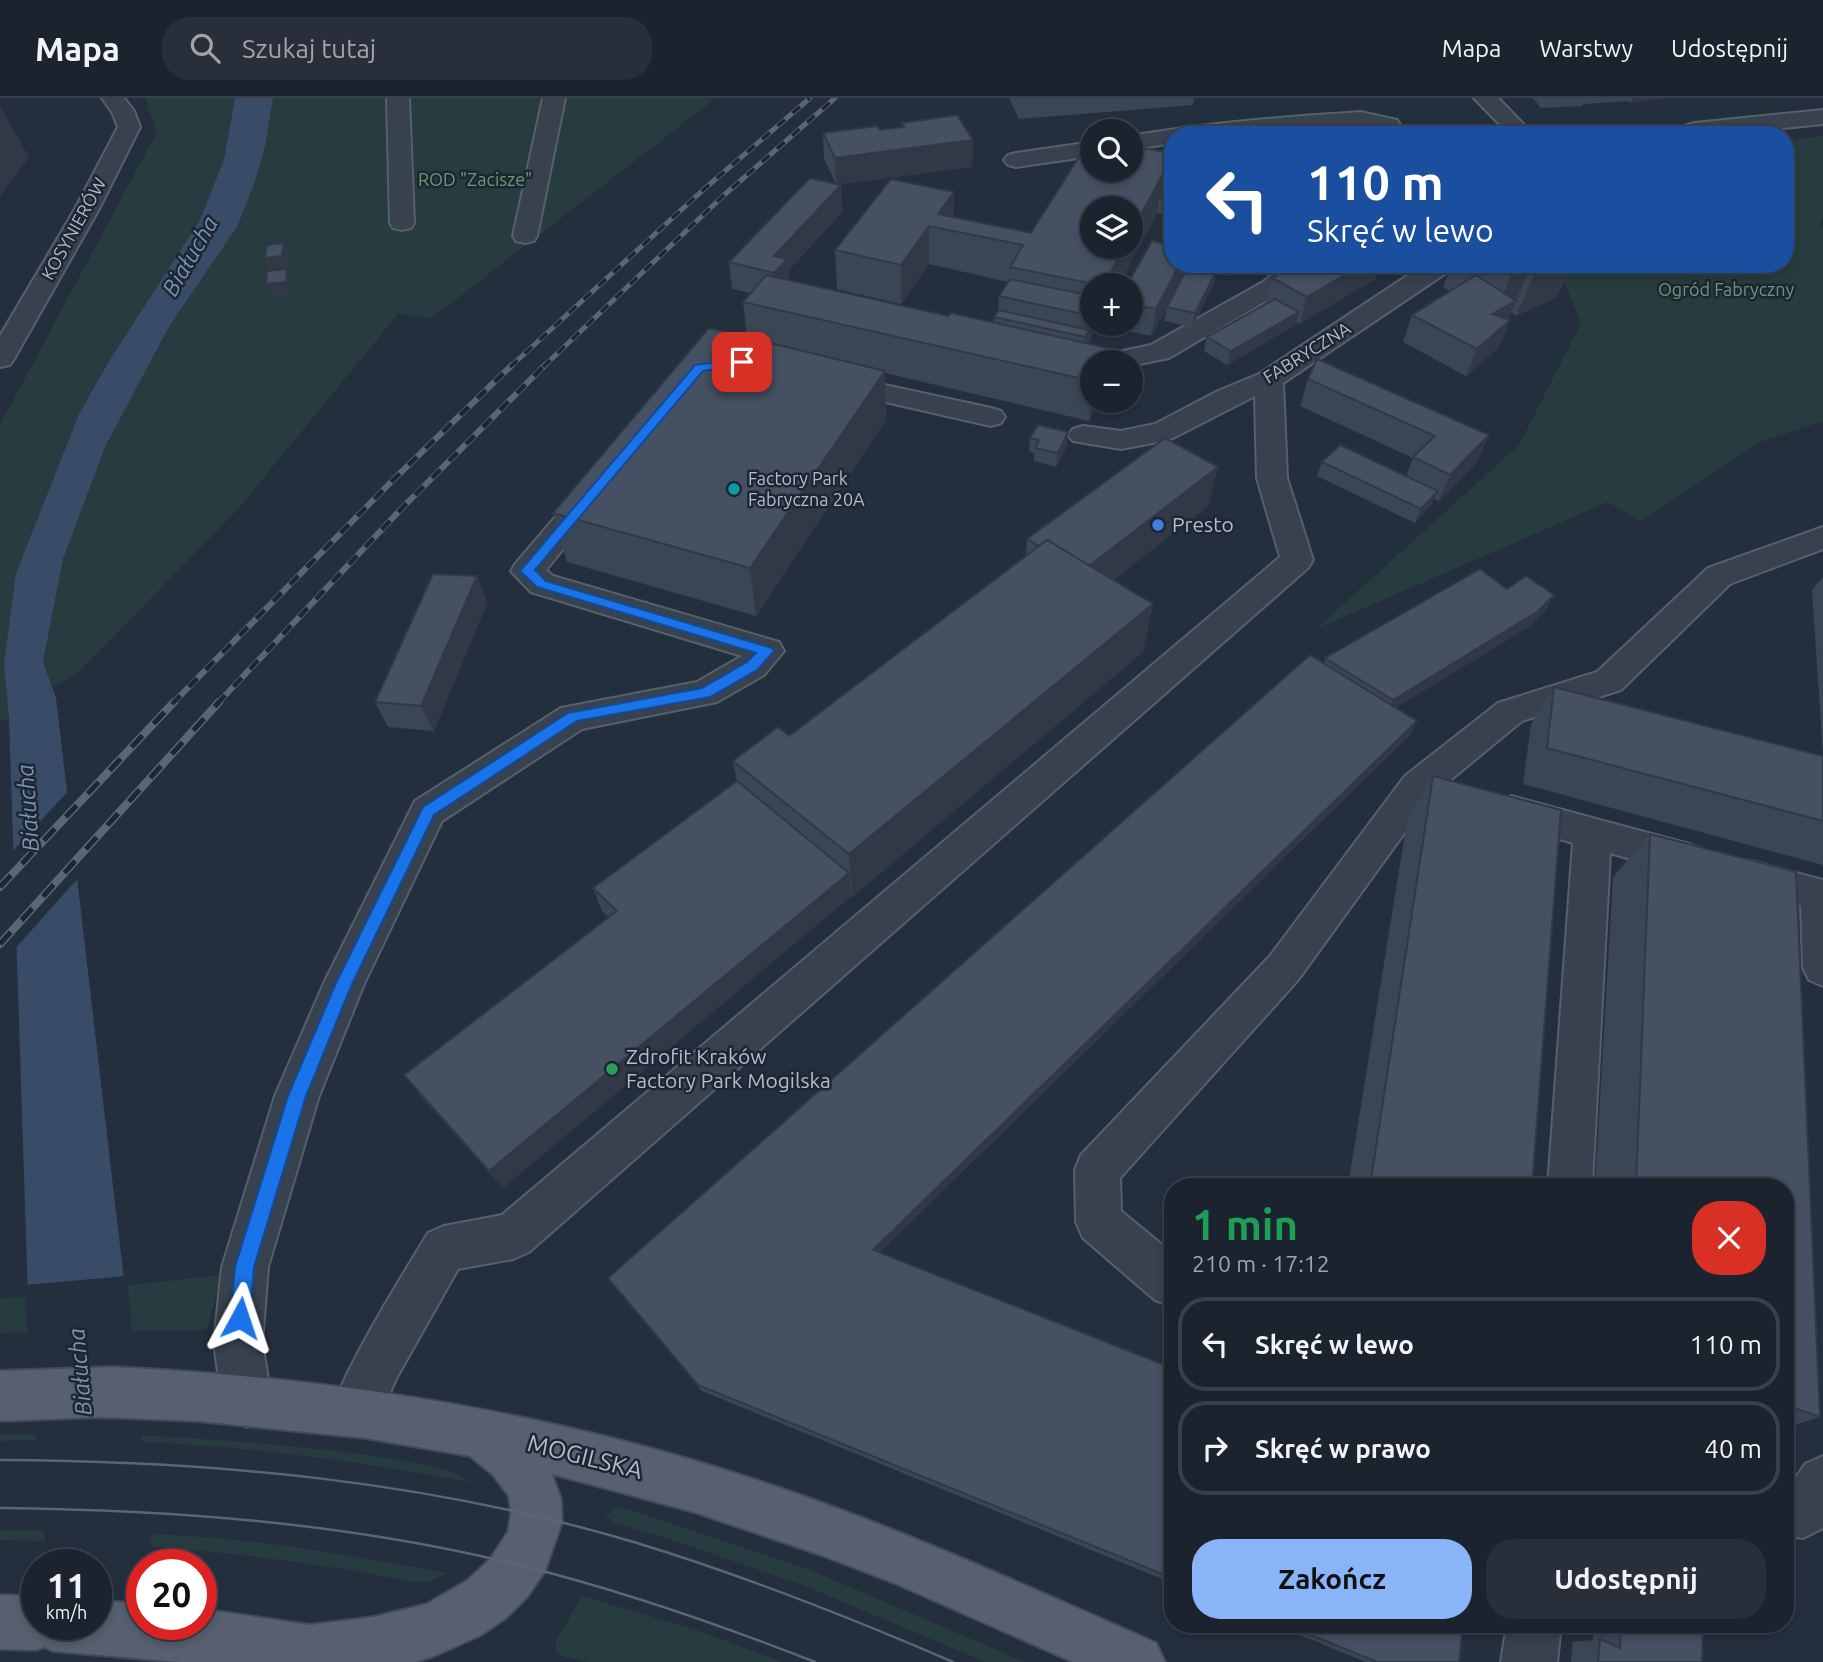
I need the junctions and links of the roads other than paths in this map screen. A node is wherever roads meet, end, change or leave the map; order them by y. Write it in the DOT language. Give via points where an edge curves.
graph roads {
  1 [pos="113,98"];
  2 [pos="398,98"];
  3 [pos="554,98"];
  4 [pos="1485,98"];
  5 [pos="1388,99"];
  6 [pos="1232,104"];
  7 [pos="1823,117"];
  8 [pos="1245,125"];
  9 [pos="1239,126"];
  10 [pos="1381,126"];
  11 [pos="1391,126"];
  12 [pos="1514,126"];
  13 [pos="1734,126"];
  14 [pos="1164,137"];
  15 [pos="1143,141"];
  16 [pos="1080,151"];
  17 [pos="1016,160"];
  18 [pos="402,223"];
  19 [pos="525,236"];
  20 [pos="1290,273"];
  21 [pos="1430,273"];
  22 [pos="1143,355"];
  23 [pos="0,359"];
  24 [pos="808,377"];
  25 [pos="1269,380"];
  26 [pos="991,416"];
  27 [pos="1083,435"];
  28 [pos="613,469"];
  29 [pos="1823,537"];
  30 [pos="1418,786"];
  31 [pos="1592,834"];
  32 [pos="1822,896"];
  33 [pos="1823,968"];
  34 [pos="1570,1178"];
  35 [pos="1164,1276"];
  36 [pos="0,1396"];
  37 [pos="247,1402"];
  38 [pos="355,1412"];
  39 [pos="460,1427"];
  40 [pos="1823,1482"];
  41 [pos="1794,1512"];
  42 [pos="0,1622"];
  43 [pos="21,1623"];
  44 [pos="112,1628"];
  45 [pos="1533,1633"];
  46 [pos="324,1654"];
  47 [pos="1137,1662"];
  48 [pos="1529,1662"];
  1 -- 23 [label="street, KOSYNIERÓW" via="129,127"];
  2 -- 18 [label="street"];
  3 -- 19 [label="street"];
  4 -- 12 [label="street"];
  5 -- 11 [label="street"];
  6 -- 8 [label="street"];
  7 -- 13 [label="street"];
  8 -- 9 [label="street"];
  8 -- 10 [label="street" via="1362,119"];
  14 -- 15 [label="street"];
  16 -- 17 [label="street"];
  20 -- 22 [label="street" via="1159,352"];
  21 -- 25 [label="street, FABRYCZNA"];
  24 -- 26 [label="street"];
  25 -- 27 [label="street, FABRYCZNA" via="1163,432 1121,440"];
  25 -- 38 [label="street" via="1272,478 1297,560 513,1236 444,1249"];
  28 -- 37 [label="street" via="527,571 542,584 767,651 752,666 705,693 573,716 428,811 344,983 297,1096 245,1267 238,1343"];
  29 -- 30 [label="street" via="1719,576 1609,681 1510,712"];
  30 -- 31 [label="street"];
  30 -- 35 [label="street" via="1284,968 1097,1170 1099,1223"];
  31 -- 32 [label="street"];
  31 -- 34 [label="street"];
  32 -- 33 [label="street"];
  36 -- 37 [label="main road, MOGILSKA" via="111,1392"];
  37 -- 38 [label="main road, MOGILSKA"];
  38 -- 39 [label="main road, MOGILSKA"];
  39 -- 46 [label="main road" via="498,1444 531,1485 537,1517 519,1566 477,1607 429,1630"];
  39 -- 47 [label="main road, MOGILSKA" via="579,1453 777,1512"];
  40 -- 41 [label="street" via="1803,1513"];
  42 -- 43 [label="main road"];
  44 -- 46 [label="main road"];
  45 -- 48 [label="street"];
}
